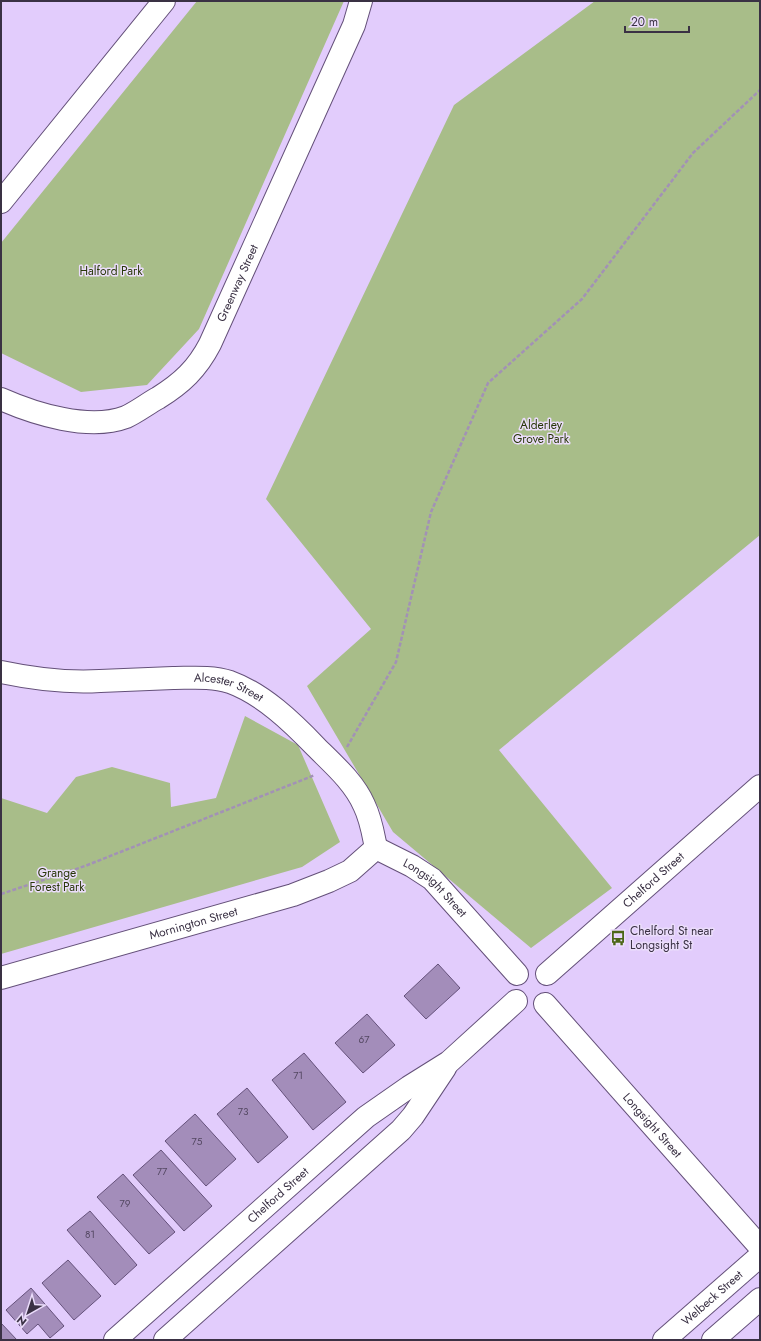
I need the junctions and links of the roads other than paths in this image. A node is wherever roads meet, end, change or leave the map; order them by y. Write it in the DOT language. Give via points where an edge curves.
graph roads {
  1 [pos="164,1"];
  2 [pos="361,1"];
  3 [pos="1,202"];
  4 [pos="1,399"];
  5 [pos="1,672"];
  6 [pos="760,786"];
  7 [pos="376,848"];
  8 [pos="517,974"];
  9 [pos="547,974"];
  10 [pos="1,978"];
  11 [pos="516,1001"];
  12 [pos="545,1004"];
  13 [pos="449,1062"];
  14 [pos="760,1247"];
  15 [pos="760,1256"];
  16 [pos="760,1298"];
  17 [pos="115,1340"];
  18 [pos="165,1340"];
  19 [pos="664,1340"];
  20 [pos="713,1340"];
  1 -- 3 [label="street"];
  2 -- 4 [label="street, Greenway Street" via="354,25 259,237 210,344 194,369 148,404 126,417 112,420 89,422 64,419 25,409"];
  5 -- 7 [label="street, Alcester Street" via="59,681 201,678 228,682 246,689 308,738 354,788 364,804"];
  6 -- 9 [label="street, Chelford Street"];
  7 -- 8 [label="street, Longsight Street" via="432,879"];
  7 -- 10 [label="street, Mornington Street" via="350,871 293,896"];
  8 -- 9 [label="street" via="529,968 536,968"];
  8 -- 11 [label="street" via="512,984"];
  9 -- 12 [label="street" via="553,986"];
  11 -- 12 [label="street" via="527,1008"];
  11 -- 13 [label="street, Chelford Street"];
  12 -- 14 [label="street, Longsight Street"];
  13 -- 17 [label="street, Chelford Street" via="370,1114"];
  13 -- 18 [label="street, Chelford Street" via="401,1130"];
  15 -- 19 [label="street, Welbeck Street"];
  16 -- 20 [label="street"];
}
